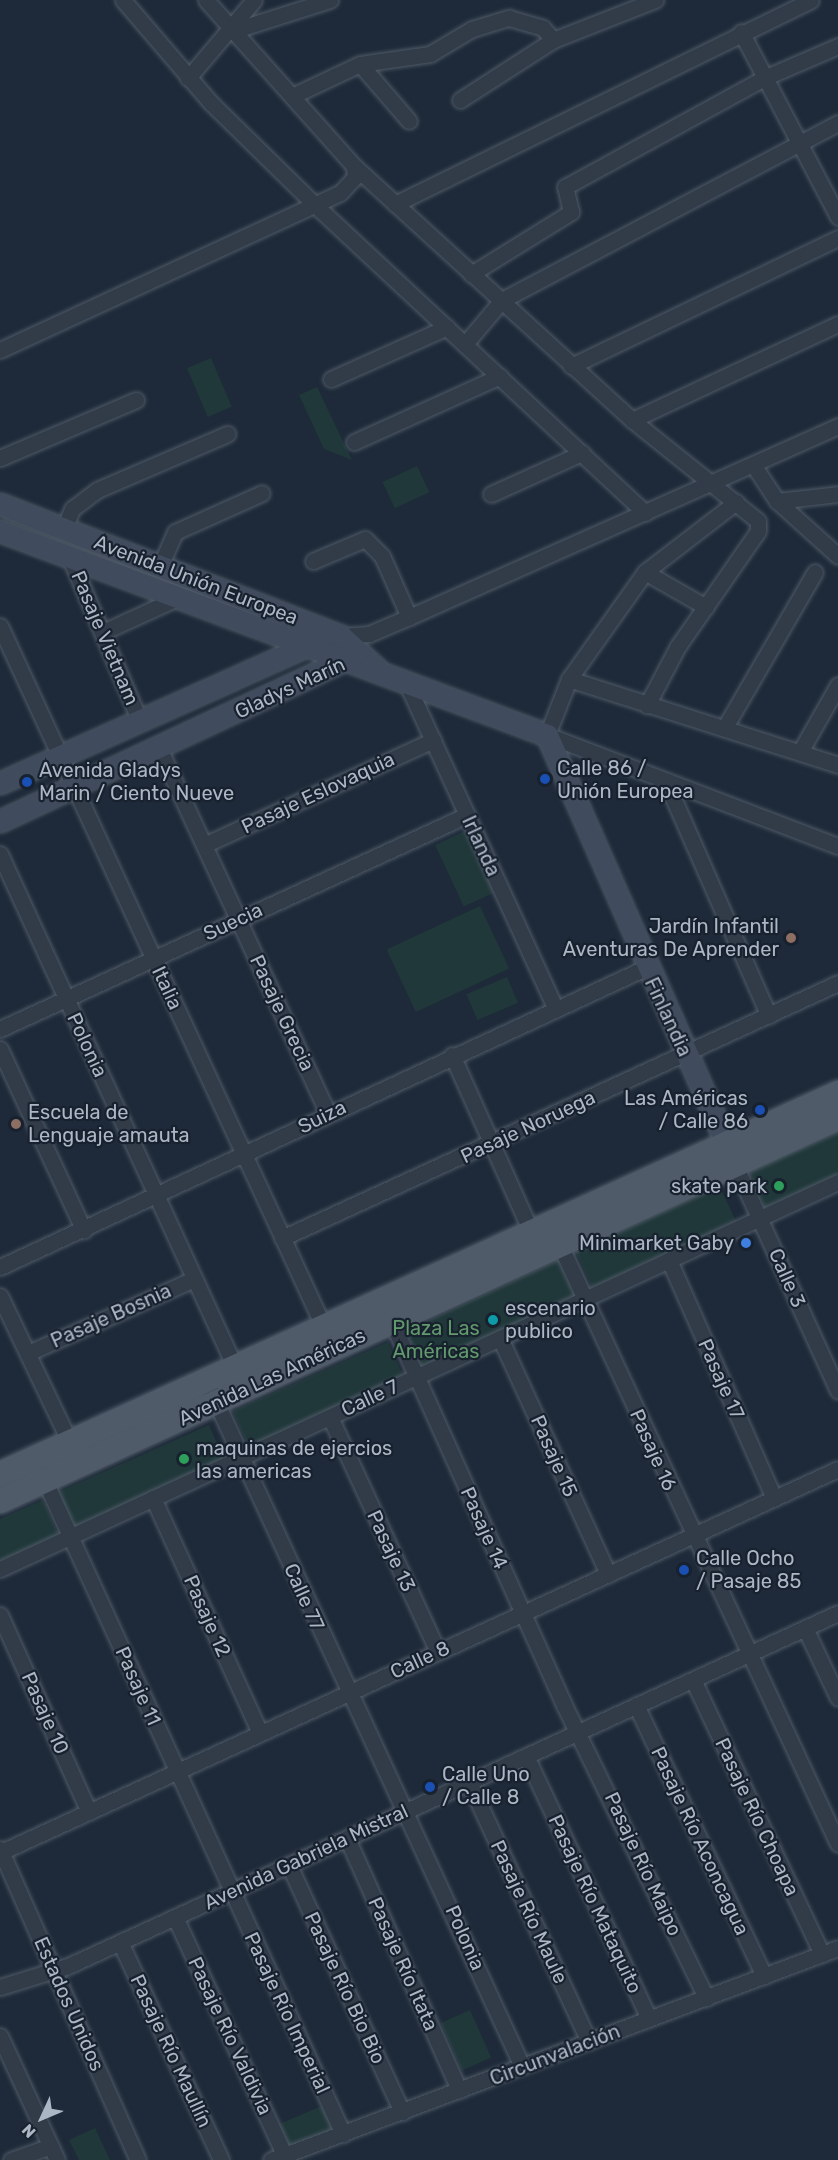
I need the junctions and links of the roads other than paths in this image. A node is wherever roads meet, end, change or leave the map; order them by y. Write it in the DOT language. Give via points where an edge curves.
graph roads {
  1 [pos="123,0"];
  2 [pos="206,0"];
  3 [pos="254,0"];
  4 [pos="330,0"];
  5 [pos="655,0"];
  6 [pos="811,0"];
  7 [pos="232,31"];
  8 [pos="741,32"];
  9 [pos="553,40"];
  10 [pos="838,46"];
  11 [pos="360,64"];
  12 [pos="188,78"];
  13 [pos="764,78"];
  14 [pos="292,96"];
  15 [pos="460,100"];
  16 [pos="409,121"];
  17 [pos="838,123"];
  18 [pos="799,146"];
  19 [pos="354,166"];
  20 [pos="314,204"];
  21 [pos="395,204"];
  22 [pos="838,217"];
  23 [pos="838,238"];
  24 [pos="471,274"];
  25 [pos="502,300"];
  26 [pos="838,324"];
  27 [pos="447,327"];
  28 [pos="465,344"];
  29 [pos="0,350"];
  30 [pos="571,366"];
  31 [pos="500,376"];
  32 [pos="331,379"];
  33 [pos="136,400"];
  34 [pos="632,420"];
  35 [pos="838,426"];
  36 [pos="227,434"];
  37 [pos="354,442"];
  38 [pos="582,453"];
  39 [pos="0,458"];
  40 [pos="754,466"];
  41 [pos="712,486"];
  42 [pos="262,493"];
  43 [pos="491,494"];
  44 [pos="838,494"];
  45 [pos="777,501"];
  46 [pos="736,502"];
  47 [pos="0,504"];
  48 [pos="645,513"];
  49 [pos="64,529"];
  50 [pos="0,531"];
  51 [pos="838,556"];
  52 [pos="70,558"];
  53 [pos="314,561"];
  54 [pos="160,566"];
  55 [pos="645,572"];
  56 [pos="815,572"];
  57 [pos="177,598"];
  58 [pos="706,607"];
  59 [pos="410,617"];
  60 [pos="0,626"];
  61 [pos="105,631"];
  62 [pos="341,636"];
  63 [pos="306,645"];
  64 [pos="360,648"];
  65 [pos="569,680"];
  66 [pos="406,682"];
  67 [pos="838,685"];
  68 [pos="647,705"];
  69 [pos="139,718"];
  70 [pos="725,727"];
  71 [pos="547,735"];
  72 [pos="433,740"];
  73 [pos="159,748"];
  74 [pos="800,752"];
  75 [pos="60,756"];
  76 [pos="838,765"];
  77 [pos="0,783"];
  78 [pos="667,784"];
  79 [pos="74,787"];
  80 [pos="467,815"];
  81 [pos="0,821"];
  82 [pos="204,845"];
  83 [pos="838,846"];
  84 [pos="0,854"];
  85 [pos="239,920"];
  86 [pos="153,959"];
  87 [pos="645,968"];
  88 [pos="838,983"];
  89 [pos="66,999"];
  90 [pos="556,1009"];
  91 [pos="769,1016"];
  92 [pos="0,1029"];
  93 [pos="0,1049"];
  94 [pos="452,1055"];
  95 [pos="685,1055"];
  96 [pos="838,1093"];
  97 [pos="328,1113"];
  98 [pos="838,1118"];
  99 [pos="725,1143"];
  100 [pos="492,1144"];
  101 [pos="243,1153"];
  102 [pos="735,1165"];
  103 [pos="838,1182"];
  104 [pos="157,1197"];
  105 [pos="760,1218"];
  106 [pos="84,1231"];
  107 [pos="531,1232"];
  108 [pos="282,1238"];
  109 [pos="560,1245"];
  110 [pos="669,1260"];
  111 [pos="0,1267"];
  112 [pos="195,1279"];
  113 [pos="0,1296"];
  114 [pos="585,1299"];
  115 [pos="392,1322"];
  116 [pos="324,1327"];
  117 [pos="500,1338"];
  118 [pos="334,1349"];
  119 [pos="28,1353"];
  120 [pos="235,1367"];
  121 [pos="416,1377"];
  122 [pos="206,1380"];
  123 [pos="838,1391"];
  124 [pos="216,1402"];
  125 [pos="330,1417"];
  126 [pos="70,1443"];
  127 [pos="241,1457"];
  128 [pos="838,1469"];
  129 [pos="0,1474"];
  130 [pos="45,1481"];
  131 [pos="153,1498"];
  132 [pos="774,1498"];
  133 [pos="0,1501"];
  134 [pos="70,1536"];
  135 [pos="692,1536"];
  136 [pos="0,1569"];
  137 [pos="608,1574"];
  138 [pos="523,1613"];
  139 [pos="838,1613"];
  140 [pos="0,1615"];
  141 [pos="805,1628"];
  142 [pos="438,1652"];
  143 [pos="748,1654"];
  144 [pos="693,1680"];
  145 [pos="348,1693"];
  146 [pos="838,1698"];
  147 [pos="636,1705"];
  148 [pos="578,1732"];
  149 [pos="260,1733"];
  150 [pos="526,1756"];
  151 [pos="177,1772"];
  152 [pos="470,1782"];
  153 [pos="89,1812"];
  154 [pos="404,1812"];
  155 [pos="346,1838"];
  156 [pos="838,1844"];
  157 [pos="1,1850"];
  158 [pos="289,1865"];
  159 [pos="231,1891"];
  160 [pos="175,1917"];
  161 [pos="120,1942"];
  162 [pos="838,1948"];
  163 [pos="822,1954"];
  164 [pos="52,1968"];
  165 [pos="764,1976"];
  166 [pos="0,1987"];
  167 [pos="706,1998"];
  168 [pos="649,2019"];
  169 [pos="0,2036"];
  170 [pos="589,2042"];
  171 [pos="522,2066"];
  172 [pos="459,2090"];
  173 [pos="402,2112"];
  174 [pos="343,2134"];
  175 [pos="54,2153"];
  176 [pos="278,2158"];
  177 [pos="11,2160"];
  178 [pos="138,2160"];
  179 [pos="221,2160"];
  1 -- 12 [label="street"];
  2 -- 7 [label="street"];
  3 -- 7 [label="street"];
  4 -- 7 [label="street"];
  5 -- 9 [label="street"];
  6 -- 8 [label="street"];
  7 -- 12 [label="street"];
  7 -- 14 [label="street"];
  8 -- 13 [label="street"];
  8 -- 21 [label="street"];
  9 -- 11 [label="street" via="543,28 509,18 472,29 430,54"];
  9 -- 15 [label="street"];
  10 -- 13 [label="street"];
  11 -- 14 [label="street"];
  11 -- 16 [label="street"];
  12 -- 20 [label="street"];
  13 -- 18 [label="street"];
  13 -- 24 [label="street" via="565,187 571,212"];
  14 -- 19 [label="street"];
  17 -- 18 [label="street"];
  18 -- 22 [label="street"];
  18 -- 25 [label="street"];
  19 -- 20 [label="street" via="350,185"];
  19 -- 21 [label="street"];
  20 -- 27 [label="street"];
  20 -- 29 [label="street"];
  21 -- 24 [label="street"];
  23 -- 30 [label="street"];
  24 -- 25 [label="street"];
  25 -- 28 [label="street"];
  25 -- 30 [label="street"];
  26 -- 34 [label="street"];
  27 -- 28 [label="street"];
  27 -- 32 [label="street"];
  28 -- 31 [label="street"];
  30 -- 34 [label="street"];
  31 -- 37 [label="street"];
  31 -- 38 [label="street"];
  33 -- 39 [label="street"];
  34 -- 41 [label="street"];
  35 -- 40 [label="street"];
  36 -- 49 [label="street" via="97,490 72,509"];
  38 -- 43 [label="street"];
  38 -- 48 [label="street"];
  40 -- 41 [label="street"];
  40 -- 45 [label="street"];
  41 -- 46 [label="street"];
  41 -- 48 [label="street"];
  42 -- 54 [label="street" via="175,532"];
  44 -- 45 [label="street"];
  45 -- 51 [label="street"];
  46 -- 55 [label="street"];
  46 -- 58 [label="street" via="758,521 758,531"];
  47 -- 49 [label="street, Avenida Unión Europea"];
  48 -- 59 [label="street"];
  49 -- 54 [label="street, Avenida Unión Europea"];
  50 -- 52 [label="street, Avenida Unión Europea"];
  52 -- 57 [label="street, Avenida Unión Europea"];
  52 -- 61 [label="street, Pasaje Vietnam"];
  53 -- 59 [label="street" via="365,539 382,556"];
  54 -- 62 [label="street, Avenida Unión Europea"];
  55 -- 58 [label="street"];
  55 -- 65 [label="street"];
  56 -- 70 [label="street"];
  57 -- 61 [label="street"];
  57 -- 63 [label="street, Avenida Unión Europea"];
  58 -- 68 [label="street"];
  59 -- 64 [label="street"];
  60 -- 75 [label="street, Italia"];
  61 -- 69 [label="street, Pasaje Vietnam"];
  62 -- 63 [label="street, Gladys Marín"];
  62 -- 64 [label="street, Avenida Unión Europea"];
  63 -- 64 [label="street, Avenida Unión Europea"];
  63 -- 69 [label="street, Gladys Marín"];
  64 -- 66 [label="street, Avenida Unión Europea" via="380,673"];
  64 -- 73 [label="street, Gladys Marín"];
  65 -- 68 [label="street"];
  65 -- 71 [label="street"];
  66 -- 71 [label="street, Avenida Unión Europea"];
  66 -- 72 [label="street, Irlanda"];
  67 -- 74 [label="street"];
  68 -- 70 [label="street"];
  69 -- 75 [label="street, Gladys Marín"];
  70 -- 74 [label="street"];
  71 -- 78 [label="street, Avenida Unión Europea"];
  71 -- 87 [label="street, Finlandia"];
  72 -- 80 [label="street, Irlanda"];
  72 -- 82 [label="street, Pasaje Eslovaquia"];
  73 -- 79 [label="street, Gladys Marín"];
  73 -- 82 [label="street, Pasaje Grecia"];
  74 -- 76 [label="street"];
  75 -- 77 [label="street, Gladys Marín"];
  75 -- 79 [label="street, Italia"];
  78 -- 83 [label="street, Avenida Unión Europea"];
  78 -- 91 [label="street"];
  79 -- 81 [label="street, Gladys Marín"];
  79 -- 86 [label="street, Italia"];
  80 -- 85 [label="street, Suecia"];
  80 -- 90 [label="street, Irlanda"];
  82 -- 85 [label="street, Pasaje Grecia"];
  84 -- 89 [label="street, Polonia"];
  85 -- 86 [label="street, Suecia"];
  85 -- 97 [label="street, Pasaje Grecia"];
  86 -- 89 [label="street, Suecia"];
  86 -- 101 [label="street, Italia"];
  87 -- 90 [label="street, Suiza"];
  87 -- 95 [label="street, Finlandia"];
  88 -- 91 [label="street, Pasaje Noruega"];
  89 -- 92 [label="street, Suecia"];
  89 -- 104 [label="street, Polonia"];
  90 -- 94 [label="street, Suiza"];
  91 -- 95 [label="street, Pasaje Noruega"];
  93 -- 106 [label="street"];
  94 -- 97 [label="street, Suiza"];
  94 -- 100 [label="street"];
  95 -- 99 [label="street, Finlandia"];
  95 -- 100 [label="street, Pasaje Noruega"];
  96 -- 99 [label="main road, Avenida Las Américas"];
  97 -- 101 [label="street, Suiza"];
  98 -- 102 [label="main road, Avenida Las Américas"];
  99 -- 102 [label="street, Finlandia"];
  99 -- 107 [label="main road, Avenida Las Américas"];
  100 -- 107 [label="street"];
  100 -- 108 [label="street, Pasaje Noruega"];
  101 -- 104 [label="street, Suiza"];
  101 -- 108 [label="street, Italia"];
  102 -- 105 [label="street, Calle 3"];
  102 -- 109 [label="main road, Avenida Las Américas"];
  103 -- 105 [label="street, Calle 7"];
  104 -- 106 [label="street, Suiza"];
  104 -- 112 [label="street, Polonia"];
  105 -- 110 [label="street, Calle 7"];
  105 -- 123 [label="street, Calle 3"];
  106 -- 111 [label="street, Suiza"];
  107 -- 116 [label="main road, Avenida Las Américas"];
  108 -- 116 [label="street, Italia"];
  109 -- 114 [label="street, Pasaje 16"];
  109 -- 115 [label="main road, Avenida Las Américas"];
  110 -- 114 [label="street, Calle 7"];
  110 -- 132 [label="street, Pasaje 17"];
  112 -- 119 [label="street, Pasaje Bosnia"];
  112 -- 120 [label="street, Polonia"];
  113 -- 119 [label="street"];
  114 -- 117 [label="street, Calle 7"];
  114 -- 135 [label="street, Pasaje 16"];
  115 -- 118 [label="main road, Avenida Las Américas"];
  115 -- 121 [label="street, Pasaje 14"];
  116 -- 118 [label="street, Italia"];
  116 -- 120 [label="main road, Avenida Las Américas"];
  117 -- 121 [label="street, Calle 7"];
  117 -- 137 [label="street, Pasaje 15"];
  118 -- 124 [label="main road, Avenida Las Américas"];
  119 -- 126 [label="street"];
  120 -- 122 [label="main road, Avenida Las Américas"];
  121 -- 125 [label="street, Calle 7"];
  121 -- 138 [label="street, Pasaje 14"];
  122 -- 124 [label="street, Calle 77"];
  122 -- 126 [label="main road, Avenida Las Américas"];
  124 -- 127 [label="street, Calle 77"];
  124 -- 130 [label="main road, Avenida Las Américas"];
  125 -- 127 [label="street, Calle 7"];
  125 -- 142 [label="street, Pasaje 13"];
  126 -- 129 [label="main road, Avenida Las Américas"];
  127 -- 131 [label="street, Calle 7"];
  127 -- 145 [label="street, Calle 77"];
  128 -- 132 [label="street, Calle 8"];
  130 -- 133 [label="main road, Avenida Las Américas"];
  130 -- 134 [label="street, Pasaje 11"];
  131 -- 134 [label="street, Calle 7"];
  131 -- 149 [label="street, Pasaje 12"];
  132 -- 135 [label="street, Calle 8"];
  134 -- 136 [label="street, Calle 7"];
  134 -- 151 [label="street, Pasaje 11"];
  135 -- 137 [label="street, Calle 8"];
  135 -- 143 [label="street, Pasaje 16"];
  137 -- 138 [label="street, Calle 8"];
  138 -- 142 [label="street, Calle 8"];
  138 -- 148 [label="street, Pasaje 14"];
  139 -- 141 [label="street, Avenida Gabriela Mistral"];
  140 -- 153 [label="street, Pasaje 10"];
  141 -- 143 [label="street, Avenida Gabriela Mistral"];
  141 -- 146 [label="street"];
  142 -- 145 [label="street, Calle 8"];
  143 -- 144 [label="street, Avenida Gabriela Mistral"];
  143 -- 156 [label="street, Pasaje 16"];
  144 -- 147 [label="street, Avenida Gabriela Mistral"];
  144 -- 163 [label="street, Pasaje Río Choapa"];
  145 -- 149 [label="street, Calle 8"];
  145 -- 154 [label="street, Calle 77"];
  147 -- 148 [label="street, Avenida Gabriela Mistral"];
  147 -- 165 [label="street, Pasaje Río Aconcagua"];
  148 -- 150 [label="street, Avenida Gabriela Mistral"];
  148 -- 167 [label="street, Pasaje Río Maipo"];
  149 -- 151 [label="street, Calle 8"];
  150 -- 152 [label="street, Avenida Gabriela Mistral"];
  150 -- 168 [label="street, Pasaje Río Mataquito"];
  151 -- 153 [label="street, Calle 8"];
  151 -- 159 [label="street, Pasaje 11"];
  152 -- 154 [label="street, Avenida Gabriela Mistral"];
  152 -- 170 [label="street, Pasaje Río Maule"];
  153 -- 157 [label="street, Calle 8"];
  154 -- 155 [label="street, Avenida Gabriela Mistral"];
  154 -- 171 [label="street, Polonia"];
  155 -- 158 [label="street, Avenida Gabriela Mistral"];
  155 -- 172 [label="street, Pasaje Río Itata"];
  157 -- 164 [label="street, Estados Unidos"];
  158 -- 159 [label="street, Avenida Gabriela Mistral"];
  158 -- 173 [label="street, Pasaje Río Bio Bio"];
  159 -- 160 [label="street, Avenida Gabriela Mistral"];
  159 -- 174 [label="street, Pasaje Río Imperial"];
  160 -- 161 [label="street, Avenida Gabriela Mistral"];
  160 -- 176 [label="street, Pasaje Río Valdivia"];
  161 -- 164 [label="street, Avenida Gabriela Mistral"];
  161 -- 179 [label="street, Pasaje Río Maullín"];
  162 -- 163 [label="street, Circunvalación"];
  163 -- 165 [label="street, Circunvalación"];
  164 -- 166 [label="street, Avenida Gabriela Mistral"];
  164 -- 178 [label="street, Estados Unidos"];
  165 -- 167 [label="street, Circunvalación"];
  167 -- 168 [label="street, Circunvalación"];
  168 -- 170 [label="street, Circunvalación"];
  169 -- 175 [label="street"];
  170 -- 171 [label="street, Circunvalación"];
  171 -- 172 [label="street, Circunvalación"];
  172 -- 173 [label="street, Circunvalación"];
  173 -- 174 [label="street, Circunvalación"];
  174 -- 176 [label="street, Circunvalación"];
  175 -- 177 [label="street"];
}
